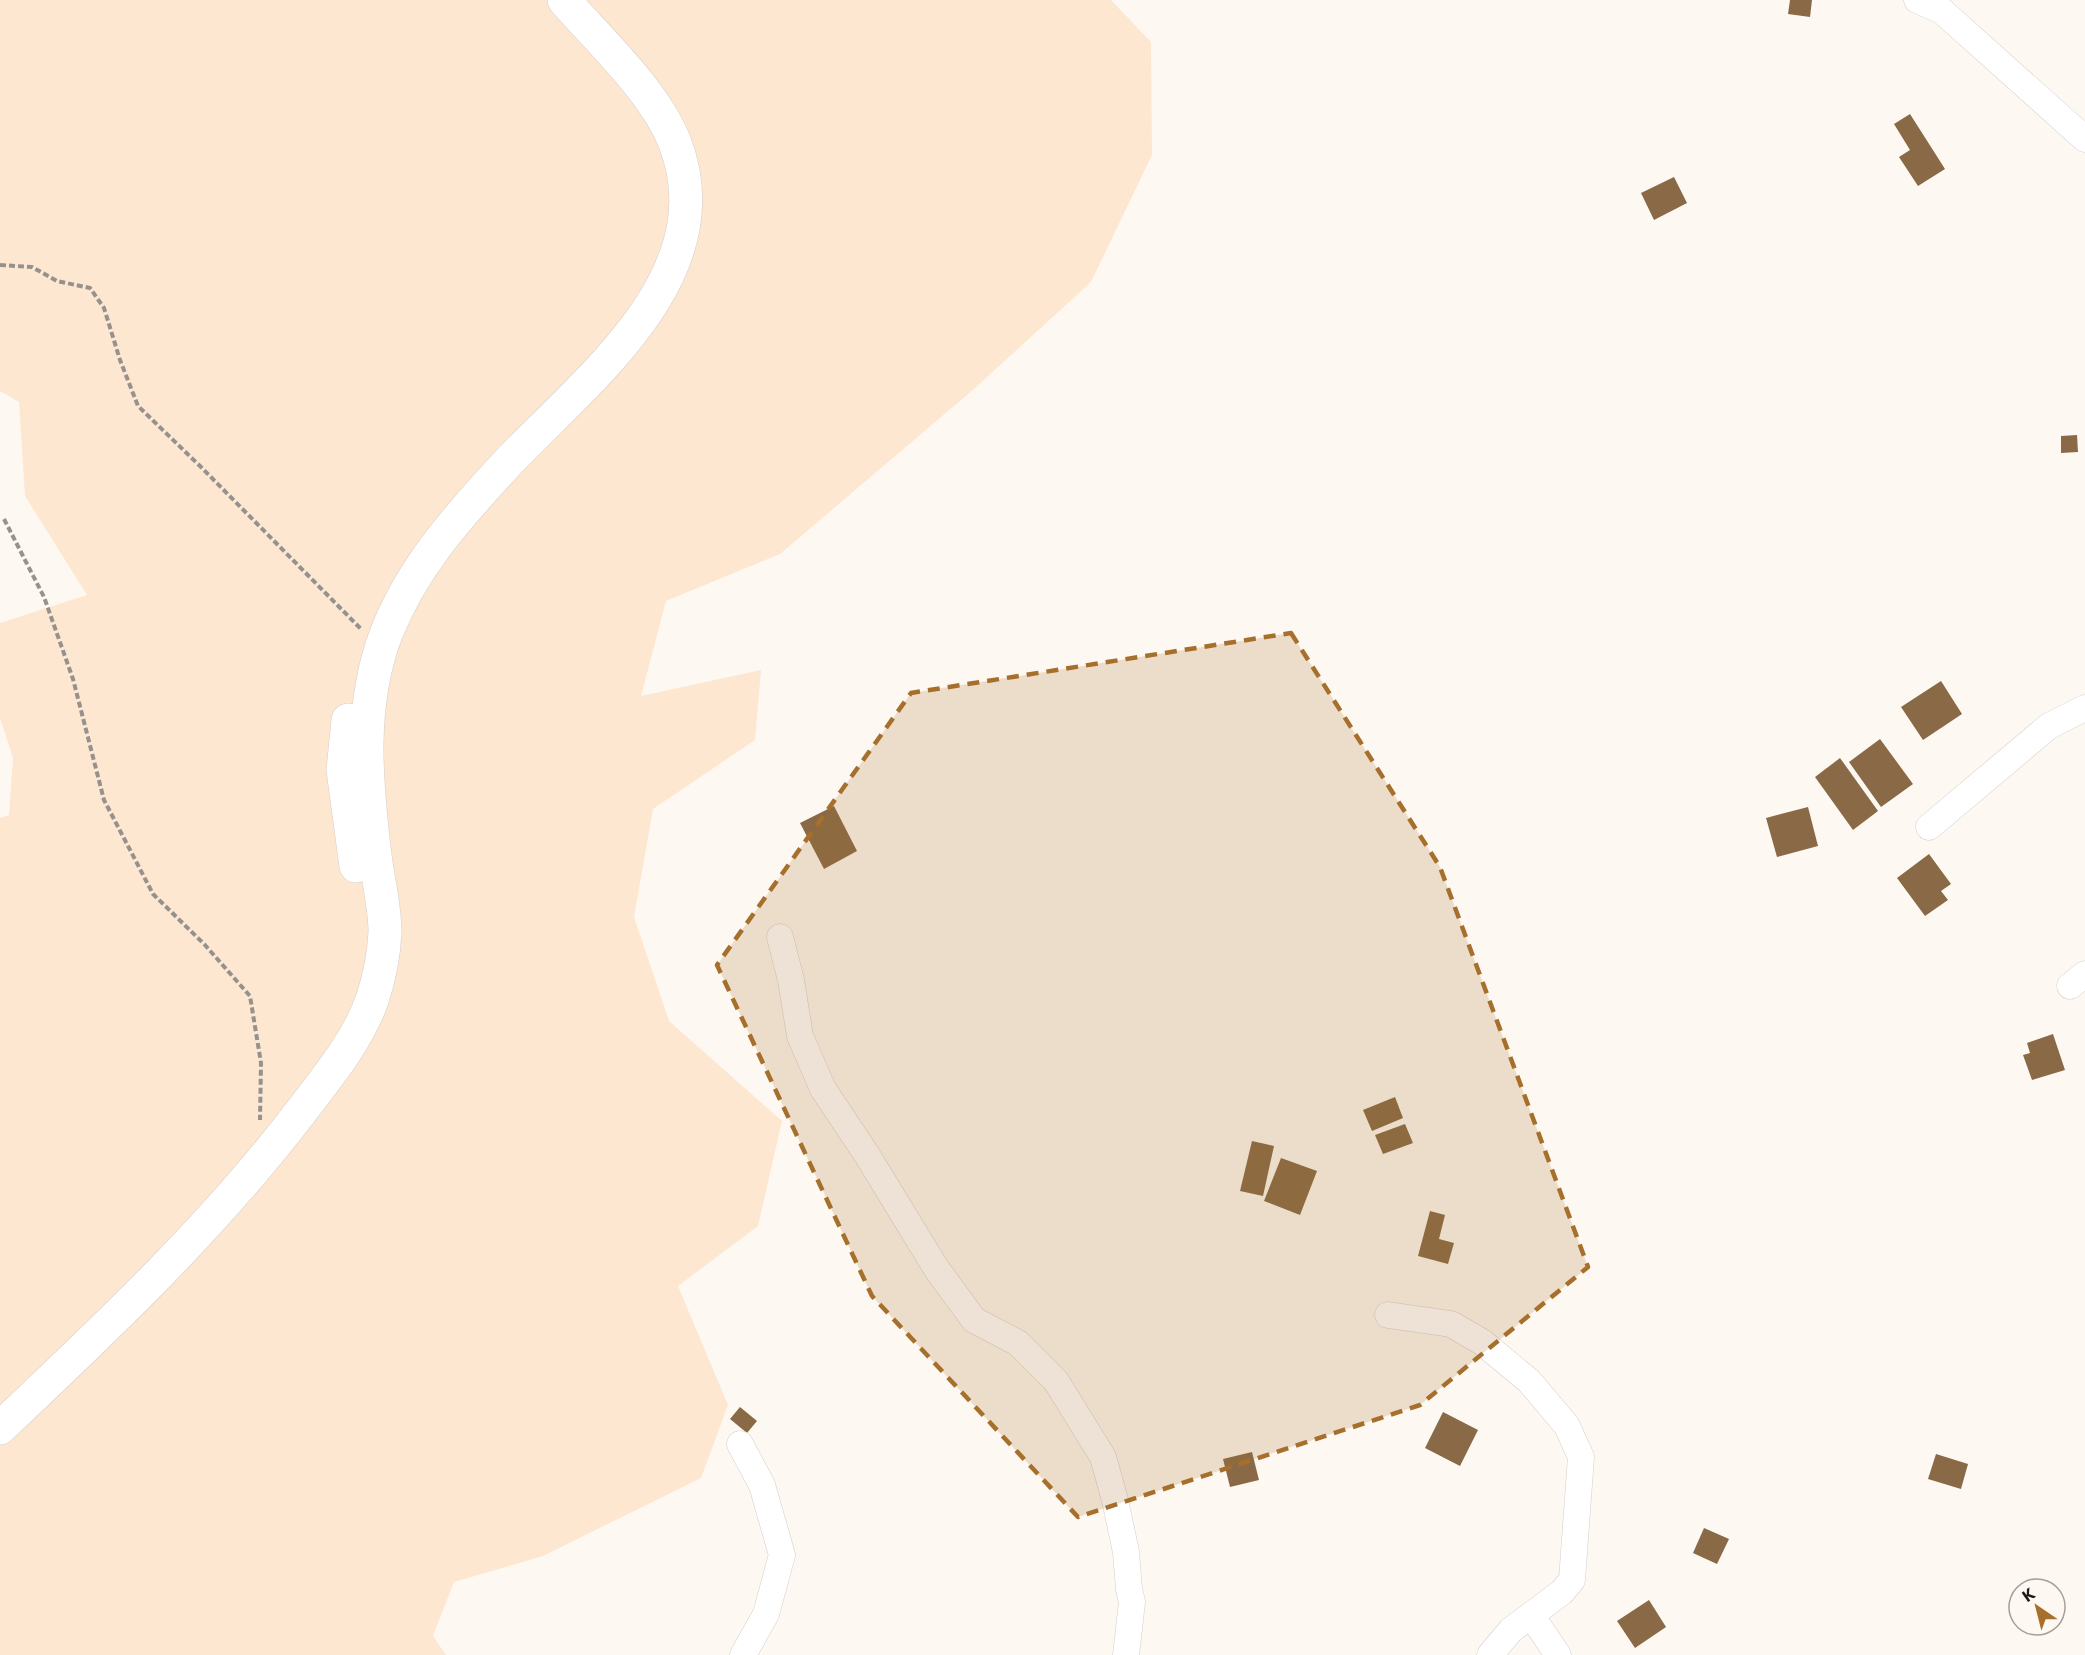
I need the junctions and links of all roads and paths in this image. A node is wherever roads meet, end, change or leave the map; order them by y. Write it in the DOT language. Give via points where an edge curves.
graph roads {
  1 [pos="540,0"];
  2 [pos="564,0"];
  3 [pos="1917,0"];
  4 [pos="2085,139"];
  5 [pos="0,265"];
  6 [pos="4,519"];
  7 [pos="365,634"];
  8 [pos="2085,708"];
  9 [pos="1929,827"];
  10 [pos="780,937"];
  11 [pos="260,1133"];
  12 [pos="1388,1315"];
  13 [pos="0,1400"];
  14 [pos="0,1428"];
  15 [pos="740,1444"];
  16 [pos="1531,1616"];
  17 [pos="743,1655"];
  18 [pos="1126,1655"];
  19 [pos="1490,1655"];
  20 [pos="1558,1655"];
  1 -- 7 [label="main road" via="631,107 659,151 668,201 665,229 626,306 585,356 463,481 386,584"];
  2 -- 14 [label="main road" via="661,113 675,143 684,174 686,208 675,261 634,330 446,531 422,562 386,633 370,693 366,760 385,931 371,1002 357,1032 326,1080 226,1203 122,1311"];
  3 -- 4 [label="street" via="1942,11"];
  5 -- 7 [label="path" via="32,267 57,281 90,288 104,308 138,406"];
  6 -- 11 [label="path" via="44,597 73,679 104,800 153,894 250,996 261,1064"];
  7 -- 11 [label="main road" via="350,700 343,770 361,896 364,941 360,987 345,1020 317,1061"];
  8 -- 9 [label="street" via="2049,726"];
  10 -- 18 [label="street" via="800,1036 823,1089 936,1268 974,1320 1018,1343 1056,1381 1103,1457 1126,1552 1132,1602"];
  11 -- 13 [label="main road" via="94,1312"];
  12 -- 16 [label="street" via="1451,1324 1482,1342 1529,1381 1566,1426 1581,1457 1572,1580"];
  15 -- 17 [label="street" via="762,1485 782,1554 766,1614"];
  16 -- 19 [label="street" via="1511,1630"];
  16 -- 20 [label="street"];
}
